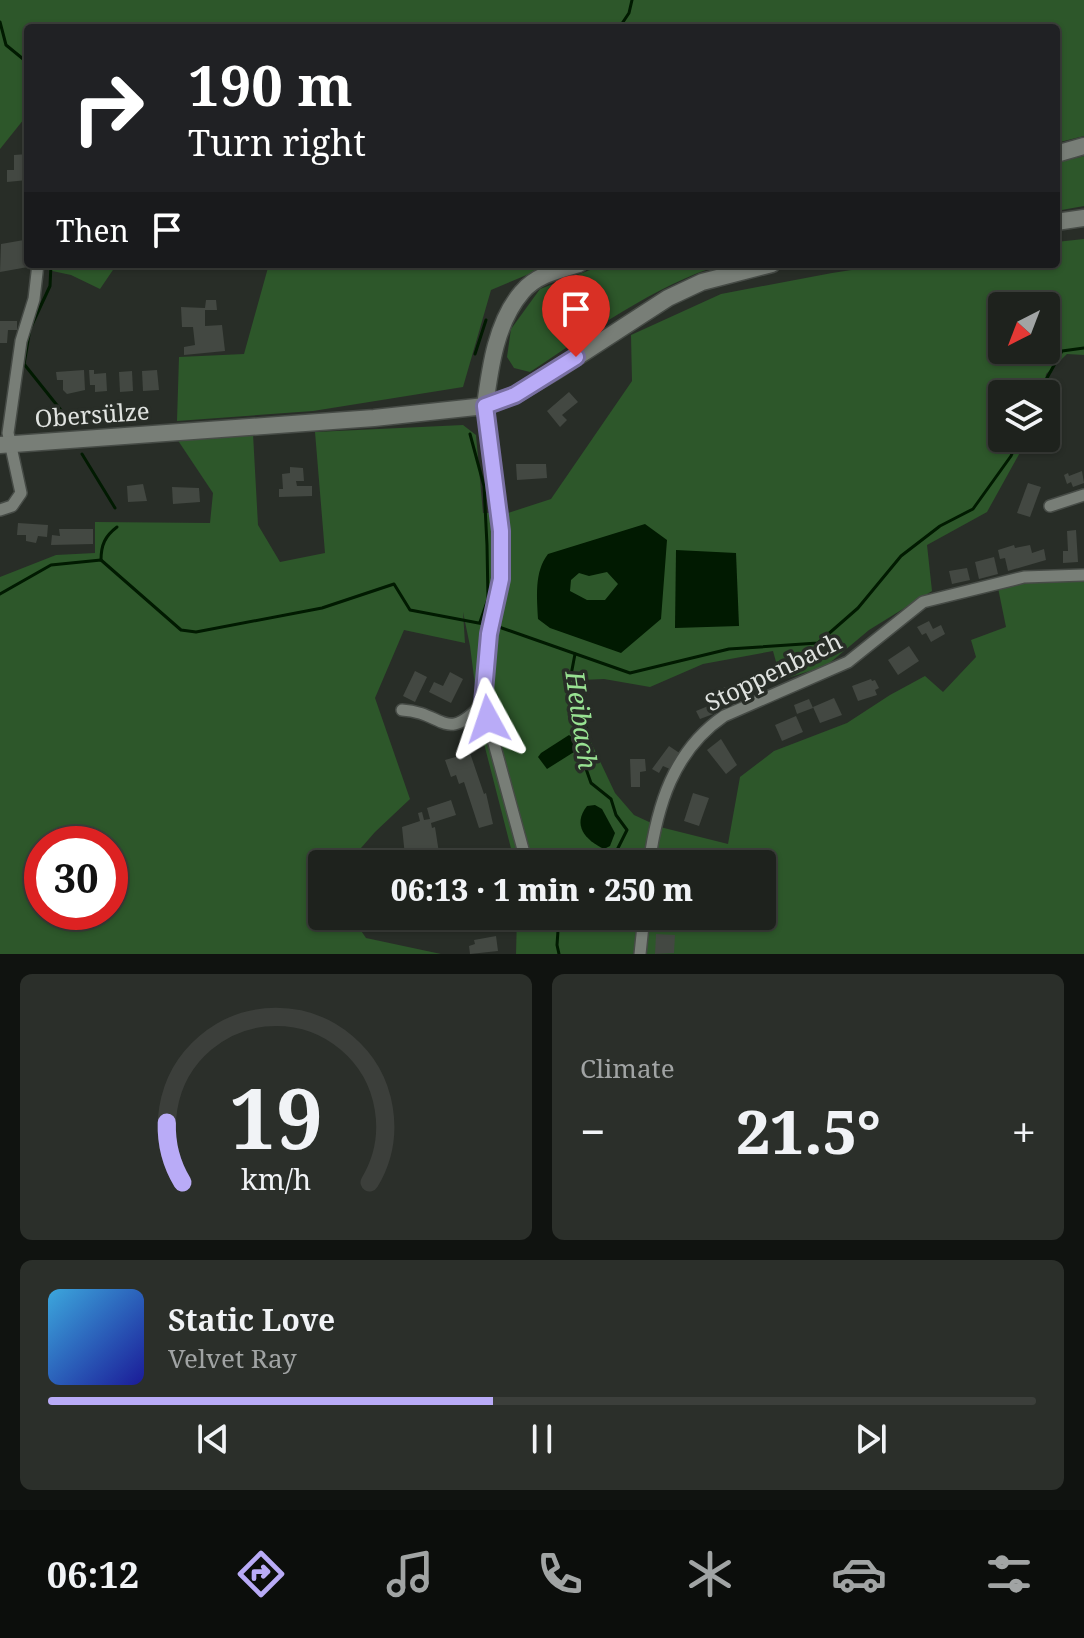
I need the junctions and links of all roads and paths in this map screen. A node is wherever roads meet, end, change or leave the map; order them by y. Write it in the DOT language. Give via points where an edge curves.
graph roads {
  1 [pos="1084,146"];
  2 [pos="1060,153"];
  3 [pos="1084,218"];
  4 [pos="1060,221"];
  5 [pos="38,268"];
  6 [pos="566,268"];
  7 [pos="756,268"];
  8 [pos="485,406"];
  9 [pos="5,444"];
  10 [pos="1084,495"];
  11 [pos="1050,506"];
  12 [pos="0,510"];
  13 [pos="1084,575"];
  14 [pos="483,703"];
  15 [pos="402,710"];
  16 [pos="523,850"];
  17 [pos="651,850"];
  18 [pos="643,930"];
  19 [pos="640,954"];
  1 -- 2 [label="main road"];
  3 -- 4 [label="main road"];
  5 -- 9 [label="street"];
  6 -- 8 [label="main road" via="522,292 495,345"];
  7 -- 8 [label="main road, Obersülze" via="702,282 668,298 515,395"];
  8 -- 9 [label="main road, Obersülze"];
  8 -- 14 [label="street" via="501,531 501,579"];
  9 -- 12 [label="street, Obersülze" via="21,493 12,506"];
  10 -- 11 [label="street"];
  13 -- 17 [label="street, Stoppenbach" via="1024,577 923,602 848,662 724,716 684,754 655,820"];
  14 -- 15 [label="street" via="454,726 419,711"];
  14 -- 16 [label="street"];
  18 -- 19 [label="street"];
}
